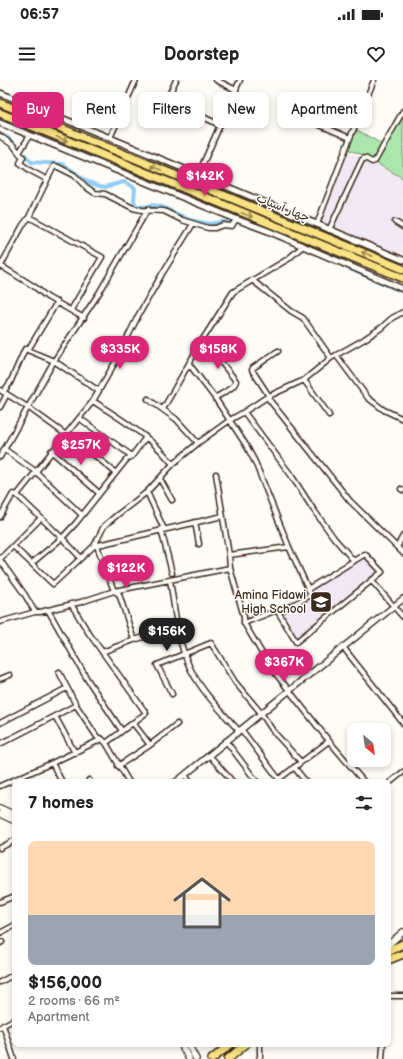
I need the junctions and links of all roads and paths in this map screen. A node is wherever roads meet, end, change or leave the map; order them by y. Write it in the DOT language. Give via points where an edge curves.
graph roads {
  1 [pos="136,80"];
  2 [pos="176,80"];
  3 [pos="216,80"];
  4 [pos="240,80"];
  5 [pos="374,80"];
  6 [pos="236,90"];
  7 [pos="171,92"];
  8 [pos="0,94"];
  9 [pos="0,103"];
  10 [pos="403,111"];
  11 [pos="0,114"];
  12 [pos="0,123"];
  13 [pos="219,128"];
  14 [pos="327,128"];
  15 [pos="30,135"];
  16 [pos="0,136"];
  17 [pos="110,138"];
  18 [pos="350,138"];
  19 [pos="19,153"];
  20 [pos="198,175"];
  21 [pos="46,179"];
  22 [pos="195,184"];
  23 [pos="191,192"];
  24 [pos="148,209"];
  25 [pos="29,217"];
  26 [pos="234,221"];
  27 [pos="395,222"];
  28 [pos="193,224"];
  29 [pos="316,224"];
  30 [pos="403,227"];
  31 [pos="329,230"];
  32 [pos="302,248"];
  33 [pos="402,258"];
  34 [pos="0,267"];
  35 [pos="403,269"];
  36 [pos="403,278"];
  37 [pos="252,280"];
  38 [pos="403,289"];
  39 [pos="57,302"];
  40 [pos="72,310"];
  41 [pos="403,312"];
  42 [pos="84,318"];
  43 [pos="203,340"];
  44 [pos="28,350"];
  45 [pos="278,351"];
  46 [pos="336,355"];
  47 [pos="331,358"];
  48 [pos="54,361"];
  49 [pos="189,364"];
  50 [pos="304,380"];
  51 [pos="98,391"];
  52 [pos="3,392"];
  53 [pos="268,396"];
  54 [pos="215,398"];
  55 [pos="148,399"];
  56 [pos="93,400"];
  57 [pos="0,407"];
  58 [pos="29,408"];
  59 [pos="163,409"];
  60 [pos="244,412"];
  61 [pos="329,415"];
  62 [pos="79,418"];
  63 [pos="403,419"];
  64 [pos="230,420"];
  65 [pos="66,433"];
  66 [pos="146,437"];
  67 [pos="198,443"];
  68 [pos="4,449"];
  69 [pos="52,451"];
  70 [pos="132,456"];
  71 [pos="0,457"];
  72 [pos="173,464"];
  73 [pos="35,472"];
  74 [pos="116,473"];
  75 [pos="216,474"];
  76 [pos="160,479"];
  77 [pos="147,492"];
  78 [pos="99,493"];
  79 [pos="17,496"];
  80 [pos="172,500"];
  81 [pos="82,515"];
  82 [pos="223,516"];
  83 [pos="0,517"];
  84 [pos="41,518"];
  85 [pos="195,522"];
  86 [pos="163,529"];
  87 [pos="403,536"];
  88 [pos="62,538"];
  89 [pos="199,544"];
  90 [pos="13,546"];
  91 [pos="95,546"];
  92 [pos="289,547"];
  93 [pos="397,547"];
  94 [pos="403,553"];
  95 [pos="230,555"];
  96 [pos="81,558"];
  97 [pos="0,559"];
  98 [pos="354,561"];
  99 [pos="32,563"];
  100 [pos="2,565"];
  101 [pos="230,568"];
  102 [pos="172,573"];
  103 [pos="170,580"];
  104 [pos="371,580"];
  105 [pos="308,589"];
  106 [pos="114,591"];
  107 [pos="403,598"];
  108 [pos="71,604"];
  109 [pos="394,606"];
  110 [pos="48,610"];
  111 [pos="277,610"];
  112 [pos="35,612"];
  113 [pos="403,617"];
  114 [pos="0,622"];
  115 [pos="244,623"];
  116 [pos="177,627"];
  117 [pos="134,640"];
  118 [pos="343,647"];
  119 [pos="102,652"];
  120 [pos="185,654"];
  121 [pos="59,672"];
  122 [pos="10,675"];
  123 [pos="0,680"];
  124 [pos="67,688"];
  125 [pos="289,690"];
  126 [pos="172,694"];
  127 [pos="76,705"];
  128 [pos="261,713"];
  129 [pos="55,716"];
  130 [pos="0,723"];
  131 [pos="134,723"];
  132 [pos="403,723"];
  133 [pos="177,724"];
  134 [pos="240,730"];
  135 [pos="122,731"];
  136 [pos="102,739"];
  137 [pos="329,740"];
  138 [pos="226,741"];
  139 [pos="106,743"];
  140 [pos="0,744"];
  141 [pos="150,745"];
  142 [pos="75,753"];
  143 [pos="209,755"];
  144 [pos="301,762"];
  145 [pos="52,763"];
  146 [pos="118,766"];
  147 [pos="294,767"];
  148 [pos="403,772"];
  149 [pos="185,775"];
  150 [pos="16,779"];
  151 [pos="60,779"];
  152 [pos="127,779"];
  153 [pos="180,779"];
  154 [pos="188,779"];
  155 [pos="230,779"];
  156 [pos="255,779"];
  157 [pos="278,779"];
  158 [pos="282,779"];
  159 [pos="304,779"];
  160 [pos="362,779"];
  161 [pos="12,781"];
  162 [pos="391,782"];
  163 [pos="0,786"];
  164 [pos="0,808"];
  165 [pos="0,814"];
  166 [pos="12,814"];
  167 [pos="12,816"];
  168 [pos="12,842"];
  169 [pos="0,848"];
  170 [pos="12,897"];
  171 [pos="0,902"];
  172 [pos="12,927"];
  173 [pos="403,932"];
  174 [pos="0,933"];
  175 [pos="403,944"];
  176 [pos="391,947"];
  177 [pos="391,948"];
  178 [pos="391,950"];
  179 [pos="400,955"];
  180 [pos="12,976"];
  181 [pos="0,982"];
  182 [pos="391,996"];
  183 [pos="403,996"];
  184 [pos="12,1021"];
  185 [pos="2,1026"];
  186 [pos="227,1047"];
  187 [pos="243,1047"];
  188 [pos="260,1047"];
  189 [pos="383,1047"];
  190 [pos="188,1048"];
  191 [pos="230,1058"];
  192 [pos="14,1059"];
  193 [pos="188,1059"];
  194 [pos="196,1059"];
  195 [pos="212,1059"];
  196 [pos="259,1059"];
  197 [pos="382,1059"];
  1 -- 17 [label="street"];
  2 -- 7 [label="street"];
  3 -- 6 [label="street"];
  4 -- 6 [label="street"];
  5 -- 18 [label="street"];
  8 -- 17 [label="street"];
  22 -- 9 [label="highway, چهار آسیاب, one-way"];
  10 -- 31 [label="street" via="375,161 365,158 362,160"];
  11 -- 23 [label="highway, چهار آسیاب, one-way"];
  12 -- 15 [label="street"];
  13 -- 20 [label="street"];
  14 -- 18 [label="street"];
  15 -- 19 [label="street"];
  15 -- 26 [label="street"];
  16 -- 19 [label="street"];
  17 -- 20 [label="street"];
  18 -- 29 [label="street"];
  19 -- 21 [label="street" via="23,157 20,163"];
  20 -- 29 [label="street"];
  21 -- 24 [label="street" via="54,166 58,167 95,193 105,194 133,208"];
  21 -- 25 [label="street"];
  22 -- 23 [label="highway"];
  35 -- 22 [label="highway, چهار آسیاب, one-way"];
  23 -- 36 [label="highway, چهار آسیاب, one-way"];
  24 -- 28 [label="street" via="164,211"];
  24 -- 42 [label="street"];
  25 -- 34 [label="street"];
  25 -- 40 [label="street" via="102,257"];
  26 -- 28 [label="street" via="232,226 223,225 215,228"];
  26 -- 32 [label="street" via="268,231"];
  27 -- 30 [label="street"];
  28 -- 51 [label="street" via="138,316"];
  29 -- 31 [label="street"];
  31 -- 33 [label="street"];
  32 -- 37 [label="street"];
  32 -- 38 [label="street"];
  34 -- 39 [label="street"];
  37 -- 43 [label="street" via="233,292"];
  37 -- 47 [label="street" via="303,318"];
  39 -- 40 [label="street"];
  39 -- 44 [label="street"];
  40 -- 42 [label="street"];
  41 -- 46 [label="street"];
  42 -- 48 [label="street"];
  43 -- 49 [label="street"];
  43 -- 54 [label="street" via="236,381 233,387"];
  44 -- 48 [label="street"];
  44 -- 52 [label="street" via="25,349 10,383"];
  45 -- 53 [label="street" via="252,370"];
  46 -- 47 [label="street"];
  46 -- 63 [label="street" via="368,398 384,410"];
  47 -- 50 [label="street"];
  48 -- 51 [label="street"];
  48 -- 58 [label="street"];
  49 -- 54 [label="street"];
  49 -- 59 [label="street"];
  50 -- 53 [label="street"];
  50 -- 61 [label="street"];
  51 -- 56 [label="street"];
  52 -- 57 [label="street"];
  52 -- 58 [label="street"];
  53 -- 60 [label="street"];
  53 -- 93 [label="street" via="350,501"];
  54 -- 64 [label="street"];
  55 -- 59 [label="street"];
  56 -- 62 [label="street"];
  56 -- 66 [label="street"];
  58 -- 65 [label="street"];
  58 -- 68 [label="street"];
  59 -- 67 [label="street"];
  60 -- 64 [label="street"];
  60 -- 98 [label="street"];
  62 -- 65 [label="street"];
  62 -- 70 [label="street"];
  64 -- 67 [label="street"];
  64 -- 92 [label="street" via="255,462"];
  65 -- 69 [label="street"];
  65 -- 74 [label="street"];
  66 -- 70 [label="street"];
  66 -- 72 [label="street"];
  67 -- 72 [label="street"];
  68 -- 71 [label="street"];
  68 -- 73 [label="street"];
  69 -- 73 [label="street"];
  69 -- 78 [label="street"];
  70 -- 74 [label="street"];
  72 -- 76 [label="street"];
  73 -- 79 [label="street"];
  73 -- 81 [label="street"];
  74 -- 78 [label="street"];
  75 -- 82 [label="street"];
  76 -- 77 [label="street"];
  76 -- 80 [label="street"];
  77 -- 86 [label="street"];
  77 -- 91 [label="street" via="104,526"];
  78 -- 81 [label="street"];
  79 -- 83 [label="street" via="13,494"];
  79 -- 84 [label="street"];
  81 -- 88 [label="street"];
  82 -- 85 [label="street"];
  82 -- 95 [label="street"];
  84 -- 88 [label="street"];
  84 -- 90 [label="street"];
  85 -- 86 [label="street"];
  85 -- 89 [label="street"];
  86 -- 91 [label="street"];
  86 -- 102 [label="street"];
  87 -- 93 [label="street"];
  88 -- 96 [label="street"];
  88 -- 99 [label="street"];
  90 -- 97 [label="street"];
  90 -- 99 [label="street"];
  91 -- 96 [label="street"];
  91 -- 106 [label="street"];
  92 -- 95 [label="street"];
  92 -- 105 [label="street"];
  93 -- 94 [label="street"];
  95 -- 101 [label="street"];
  96 -- 99 [label="street" via="53,584"];
  97 -- 100 [label="street"];
  98 -- 104 [label="street" via="365,554 382,572"];
  98 -- 105 [label="street"];
  100 -- 112 [label="street"];
  101 -- 103 [label="street"];
  101 -- 115 [label="street"];
  103 -- 106 [label="street"];
  103 -- 116 [label="street"];
  104 -- 109 [label="street"];
  104 -- 111 [label="street" via="296,642"];
  105 -- 111 [label="street" via="311,595 283,610"];
  106 -- 108 [label="street"];
  106 -- 117 [label="street" via="119,594"];
  107 -- 109 [label="street"];
  108 -- 110 [label="street"];
  108 -- 119 [label="street"];
  109 -- 113 [label="street"];
  109 -- 118 [label="street"];
  110 -- 112 [label="street"];
  110 -- 135 [label="street" via="87,679"];
  111 -- 115 [label="street"];
  112 -- 114 [label="street"];
  115 -- 125 [label="street" via="269,665"];
  116 -- 117 [label="street"];
  116 -- 120 [label="street"];
  117 -- 119 [label="street"];
  118 -- 125 [label="street"];
  118 -- 132 [label="street"];
  119 -- 131 [label="street" via="146,713"];
  120 -- 126 [label="street" via="157,665"];
  120 -- 128 [label="street" via="211,643 235,682"];
  120 -- 134 [label="street" via="191,671 201,686 216,706"];
  121 -- 124 [label="street"];
  122 -- 123 [label="street"];
  124 -- 127 [label="street"];
  124 -- 130 [label="street"];
  125 -- 128 [label="street"];
  125 -- 137 [label="street"];
  127 -- 129 [label="street"];
  127 -- 136 [label="street" via="97,737"];
  128 -- 134 [label="street"];
  128 -- 144 [label="street" via="273,731"];
  129 -- 140 [label="street"];
  129 -- 142 [label="street"];
  131 -- 135 [label="street"];
  131 -- 141 [label="street"];
  133 -- 141 [label="street"];
  134 -- 138 [label="street"];
  134 -- 157 [label="street"];
  135 -- 139 [label="street"];
  136 -- 139 [label="street"];
  136 -- 142 [label="street"];
  137 -- 144 [label="street"];
  137 -- 160 [label="street"];
  138 -- 143 [label="street"];
  138 -- 156 [label="street"];
  139 -- 146 [label="street"];
  141 -- 146 [label="street"];
  142 -- 145 [label="street"];
  143 -- 149 [label="street"];
  143 -- 155 [label="street"];
  144 -- 147 [label="street"];
  145 -- 150 [label="street"];
  145 -- 151 [label="street"];
  146 -- 152 [label="street"];
  147 -- 158 [label="street"];
  147 -- 159 [label="street"];
  148 -- 162 [label="street"];
  149 -- 153 [label="street"];
  149 -- 154 [label="street"];
  161 -- 163 [label="street"];
  164 -- 166 [label="main road"];
  165 -- 167 [label="main road"];
  168 -- 169 [label="street"];
  170 -- 171 [label="street"];
  172 -- 174 [label="street"];
  173 -- 176 [label="main road"];
  175 -- 177 [label="highway"];
  178 -- 179 [label="highway"];
  180 -- 181 [label="street"];
  182 -- 183 [label="street"];
  184 -- 185 [label="street"];
  185 -- 192 [label="street"];
  186 -- 195 [label="highway"];
  187 -- 191 [label="highway"];
  188 -- 196 [label="street"];
  189 -- 197 [label="street"];
  190 -- 193 [label="main road"];
  190 -- 194 [label="main road"];
}
